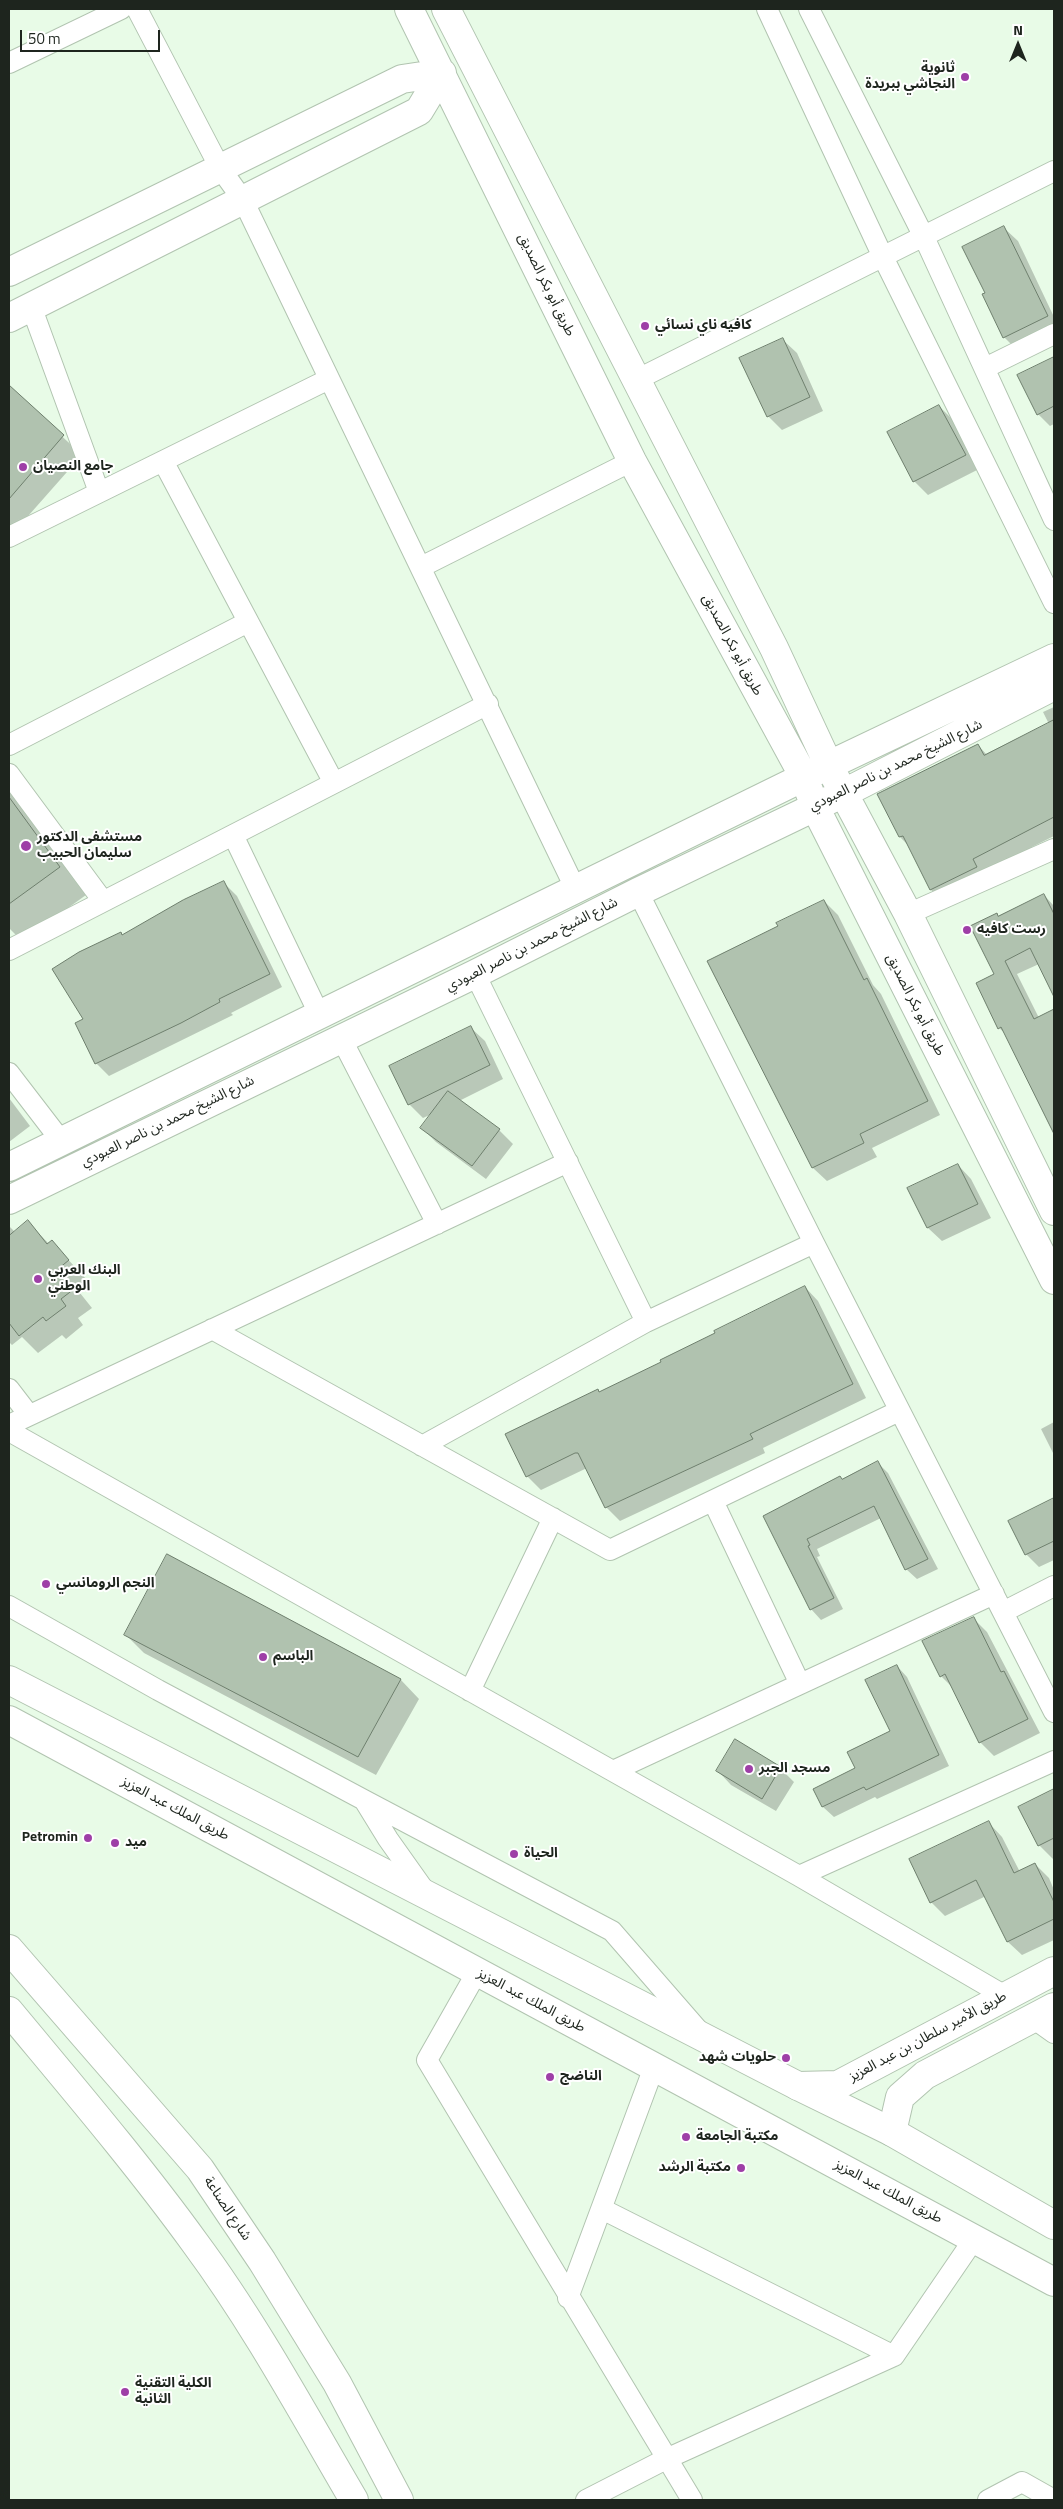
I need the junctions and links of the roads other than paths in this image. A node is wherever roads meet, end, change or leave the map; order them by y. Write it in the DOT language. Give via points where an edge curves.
graph roads {
  1 [pos="121,9"];
  2 [pos="137,9"];
  3 [pos="409,9"];
  4 [pos="446,9"];
  5 [pos="767,9"];
  6 [pos="809,9"];
  7 [pos="9,63"];
  8 [pos="442,73"];
  9 [pos="220,168"];
  10 [pos="1054,171"];
  11 [pos="243,200"];
  12 [pos="924,237"];
  13 [pos="884,257"];
  14 [pos="9,272"];
  15 [pos="20,312"];
  16 [pos="1054,334"];
  17 [pos="985,368"];
  18 [pos="329,378"];
  19 [pos="636,380"];
  20 [pos="162,461"];
  21 [pos="632,461"];
  22 [pos="99,492"];
  23 [pos="1050,496"];
  24 [pos="1054,520"];
  25 [pos="9,537"];
  26 [pos="421,567"];
  27 [pos="1054,603"];
  28 [pos="248,622"];
  29 [pos="1054,658"];
  30 [pos="1054,686"];
  31 [pos="488,704"];
  32 [pos="9,745"];
  33 [pos="829,766"];
  34 [pos="9,774"];
  35 [pos="804,778"];
  36 [pos="334,783"];
  37 [pos="844,793"];
  38 [pos="815,806"];
  39 [pos="233,835"];
  40 [pos="1053,854"];
  41 [pos="576,890"];
  42 [pos="638,892"];
  43 [pos="104,901"];
  44 [pos="908,914"];
  45 [pos="9,950"];
  46 [pos="475,974"];
  47 [pos="320,1016"];
  48 [pos="341,1038"];
  49 [pos="9,1073"];
  50 [pos="62,1142"];
  51 [pos="568,1162"];
  52 [pos="9,1168"];
  53 [pos="9,1200"];
  54 [pos="1054,1211"];
  55 [pos="437,1224"];
  56 [pos="814,1244"];
  57 [pos="1054,1280"];
  58 [pos="646,1322"];
  59 [pos="212,1329"];
  60 [pos="9,1389"];
  61 [pos="899,1411"];
  62 [pos="28,1415"];
  63 [pos="9,1425"];
  64 [pos="9,1431"];
  65 [pos="422,1446"];
  66 [pos="713,1501"];
  67 [pos="553,1518"];
  68 [pos="1054,1586"];
  69 [pos="994,1594"];
  70 [pos="9,1606"];
  71 [pos="1003,1612"];
  72 [pos="9,1680"];
  73 [pos="800,1684"];
  74 [pos="470,1691"];
  75 [pos="1054,1712"];
  76 [pos="9,1720"];
  77 [pos="1054,1761"];
  78 [pos="613,1771"];
  79 [pos="364,1800"];
  80 [pos="799,1876"];
  81 [pos="429,1896"];
  82 [pos="9,1949"];
  83 [pos="1054,1971"];
  84 [pos="477,1972"];
  85 [pos="1005,1996"];
  86 [pos="9,2010"];
  87 [pos="1047,2019"];
  88 [pos="706,2039"];
  89 [pos="654,2067"];
  90 [pos="798,2086"];
  91 [pos="892,2132"];
  92 [pos="602,2208"];
  93 [pos="1054,2225"];
  94 [pos="974,2238"];
  95 [pos="1054,2282"];
  96 [pos="568,2298"];
  97 [pos="894,2356"];
  98 [pos="666,2459"];
  99 [pos="354,2500"];
  100 [pos="399,2500"];
  101 [pos="586,2500"];
  102 [pos="692,2500"];
  103 [pos="988,2500"];
  104 [pos="1054,2500"];
  1 -- 7 [label="street"];
  2 -- 9 [label="street"];
  3 -- 8 [label="main road, طريق أبو بكر الصديق"];
  4 -- 19 [label="main road"];
  5 -- 13 [label="street"];
  6 -- 12 [label="street"];
  8 -- 9 [label="main road" via="402,79"];
  8 -- 11 [label="main road" via="419,111"];
  8 -- 21 [label="main road, طريق أبو بكر الصديق"];
  9 -- 11 [label="street"];
  9 -- 14 [label="main road"];
  10 -- 12 [label="street"];
  11 -- 15 [label="main road"];
  11 -- 18 [label="street"];
  12 -- 13 [label="street"];
  12 -- 17 [label="street"];
  13 -- 19 [label="street"];
  13 -- 27 [label="street"];
  15 -- 22 [label="street"];
  16 -- 17 [label="street"];
  17 -- 23 [label="street"];
  18 -- 20 [label="street"];
  18 -- 26 [label="street"];
  19 -- 33 [label="main road" via="774,648"];
  20 -- 22 [label="street"];
  20 -- 28 [label="street"];
  21 -- 26 [label="street"];
  21 -- 35 [label="main road, طريق أبو بكر الصديق"];
  22 -- 25 [label="street"];
  23 -- 24 [label="street"];
  26 -- 31 [label="street"];
  28 -- 32 [label="street"];
  28 -- 36 [label="street"];
  29 -- 33 [label="main road, شارع الشيخ محمد بن ناصر العبودي"];
  30 -- 37 [label="main road, شارع الشيخ محمد بن ناصر العبودي"];
  31 -- 36 [label="street"];
  31 -- 41 [label="street"];
  33 -- 35 [label="main road, شارع الشيخ محمد بن ناصر العبودي"];
  33 -- 37 [label="main road"];
  34 -- 43 [label="street"];
  35 -- 38 [label="main road, طريق أبو بكر الصديق"];
  35 -- 41 [label="main road, شارع الشيخ محمد بن ناصر العبودي"];
  36 -- 39 [label="street"];
  37 -- 38 [label="main road, شارع الشيخ محمد بن ناصر العبودي"];
  37 -- 44 [label="main road"];
  38 -- 42 [label="main road, شارع الشيخ محمد بن ناصر العبودي"];
  38 -- 57 [label="main road, طريق أبو بكر الصديق"];
  39 -- 43 [label="street"];
  39 -- 47 [label="street"];
  40 -- 44 [label="street"];
  41 -- 47 [label="main road, شارع الشيخ محمد بن ناصر العبودي"];
  42 -- 46 [label="main road, شارع الشيخ محمد بن ناصر العبودي"];
  42 -- 56 [label="street"];
  43 -- 45 [label="street"];
  44 -- 54 [label="main road"];
  46 -- 48 [label="main road, شارع الشيخ محمد بن ناصر العبودي"];
  46 -- 51 [label="street"];
  47 -- 50 [label="main road, شارع الشيخ محمد بن ناصر العبودي"];
  48 -- 53 [label="main road, شارع الشيخ محمد بن ناصر العبودي"];
  48 -- 55 [label="street"];
  49 -- 50 [label="street"];
  50 -- 52 [label="main road, شارع الشيخ محمد بن ناصر العبودي"];
  51 -- 55 [label="street"];
  51 -- 58 [label="street"];
  55 -- 59 [label="street"];
  56 -- 58 [label="street"];
  56 -- 61 [label="street"];
  58 -- 65 [label="street"];
  59 -- 62 [label="street"];
  59 -- 65 [label="street"];
  60 -- 62 [label="street"];
  61 -- 66 [label="street"];
  61 -- 69 [label="street"];
  62 -- 63 [label="street"];
  64 -- 74 [label="street"];
  65 -- 67 [label="street"];
  66 -- 67 [label="street" via="610,1550"];
  66 -- 73 [label="street"];
  67 -- 74 [label="street"];
  68 -- 71 [label="street"];
  69 -- 71 [label="street"];
  69 -- 73 [label="street"];
  70 -- 79 [label="street"];
  71 -- 75 [label="street"];
  72 -- 81 [label="main road"];
  73 -- 78 [label="street"];
  74 -- 78 [label="street"];
  76 -- 84 [label="main road, طريق الملك عبد العزيز"];
  77 -- 80 [label="street"];
  78 -- 80 [label="street"];
  79 -- 81 [label="street"];
  79 -- 88 [label="street" via="612,1932"];
  80 -- 85 [label="street"];
  81 -- 88 [label="main road"];
  82 -- 100 [label="main road, شارع الصناعة" via="200,2169 262,2260 337,2383"];
  83 -- 85 [label="main road, طريق الأمير سلطان بن عبد العزيز"];
  84 -- 89 [label="main road, طريق الملك عبد العزيز"];
  84 -- 96 [label="street" via="427,2060"];
  85 -- 90 [label="main road, طريق الأمير سلطان بن عبد العزيز" via="838,2084"];
  86 -- 99 [label="main road" via="196,2244 264,2347"];
  87 -- 91 [label="main road" via="925,2075 900,2097"];
  88 -- 90 [label="main road"];
  89 -- 92 [label="street"];
  89 -- 94 [label="main road, طريق الملك عبد العزيز"];
  90 -- 91 [label="main road"];
  91 -- 93 [label="main road"];
  92 -- 96 [label="street"];
  92 -- 97 [label="street"];
  94 -- 95 [label="main road, طريق الملك عبد العزيز"];
  94 -- 97 [label="street"];
  96 -- 98 [label="street"];
  97 -- 98 [label="street"];
  98 -- 101 [label="street"];
  98 -- 102 [label="street"];
  103 -- 104 [label="street" via="1022,2482"];
}
